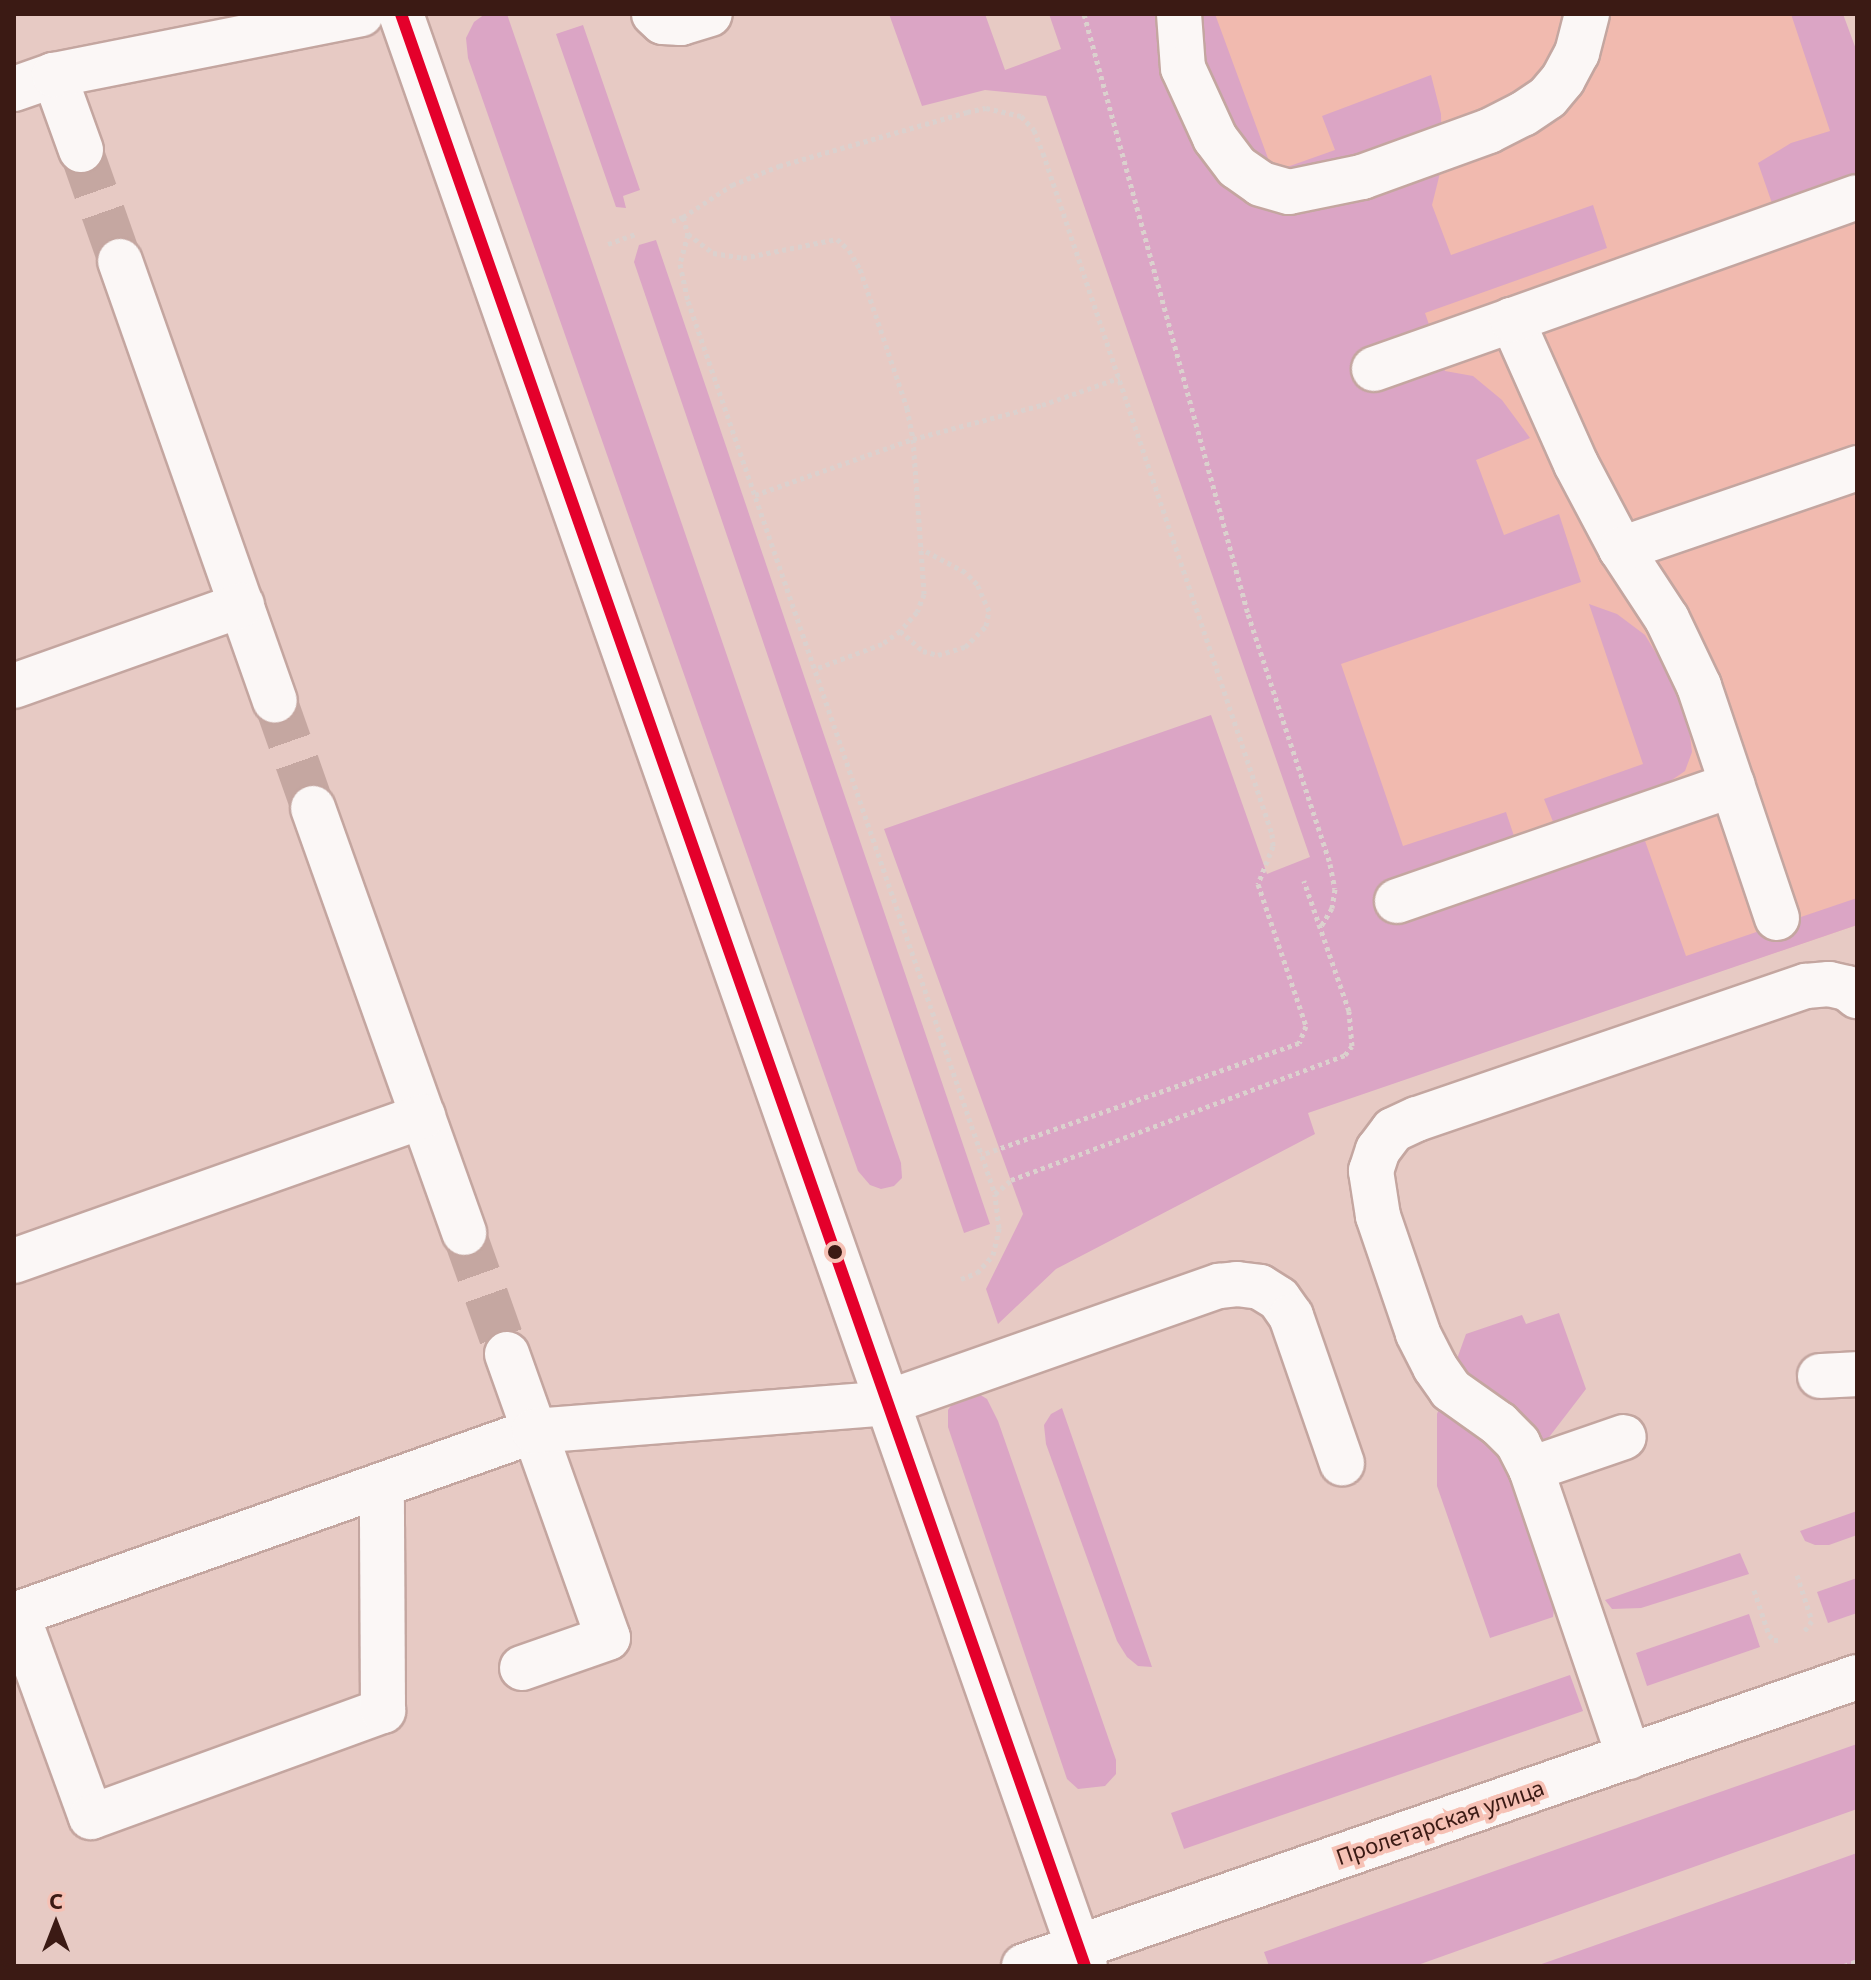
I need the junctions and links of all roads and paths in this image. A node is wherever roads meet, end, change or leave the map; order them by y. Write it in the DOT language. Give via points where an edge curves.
graph roads {
  1 [pos="361,14"];
  2 [pos="401,14"];
  3 [pos="654,14"];
  4 [pos="710,14"];
  5 [pos="1084,14"];
  6 [pos="1179,14"];
  7 [pos="1587,14"];
  8 [pos="34,82"];
  9 [pos="81,150"];
  10 [pos="1857,197"];
  11 [pos="683,217"];
  12 [pos="672,221"];
  13 [pos="635,234"];
  14 [pos="688,234"];
  15 [pos="608,244"];
  16 [pos="120,261"];
  17 [pos="1512,320"];
  18 [pos="1374,369"];
  19 [pos="1119,378"];
  20 [pos="913,439"];
  21 [pos="1857,468"];
  22 [pos="755,495"];
  23 [pos="922,549"];
  24 [pos="1621,549"];
  25 [pos="242,605"];
  26 [pos="900,631"];
  27 [pos="815,669"];
  28 [pos="14,686"];
  29 [pos="275,700"];
  30 [pos="1732,785"];
  31 [pos="313,808"];
  32 [pos="1304,881"];
  33 [pos="1397,901"];
  34 [pos="1777,918"];
  35 [pos="1320,928"];
  36 [pos="1857,996"];
  37 [pos="423,1116"];
  38 [pos="981,1155"];
  39 [pos="995,1194"];
  40 [pos="464,1233"];
  41 [pos="14,1261"];
  42 [pos="961,1279"];
  43 [pos="507,1354"];
  44 [pos="886,1403"];
  45 [pos="534,1431"];
  46 [pos="1624,1437"];
  47 [pos="1342,1463"];
  48 [pos="1531,1469"];
  49 [pos="382,1485"];
  50 [pos="1797,1575"];
  51 [pos="1754,1590"];
  52 [pos="16,1614"];
  53 [pos="522,1668"];
  54 [pos="1857,1677"];
  55 [pos="1629,1757"];
  56 [pos="1081,1957"];
  57 [pos="1857,1961"];
  58 [pos="1024,1966"];
  59 [pos="1844,1966"];
  1 -- 8 [label="street"];
  2 -- 44 [label="street"];
  3 -- 4 [label="street" via="663,22 681,23"];
  5 -- 35 [label="path" via="1248,614 1330,864 1335,889 1332,908"];
  6 -- 7 [label="street" via="1183,68 1215,138 1237,167 1261,184 1289,192 1362,177 1523,114 1563,79 1577,53"];
  8 -- 9 [label="street"];
  10 -- 17 [label="street"];
  11 -- 12 [label="path"];
  11 -- 14 [label="path"];
  11 -- 19 [label="path" via="732,185 823,153 977,110 1005,110 1021,116 1034,130"];
  13 -- 15 [label="path"];
  14 -- 20 [label="path" via="726,257 837,239 860,269"];
  14 -- 22 [label="path" via="680,264 682,280"];
  16 -- 25 [label="street"];
  17 -- 18 [label="street"];
  17 -- 24 [label="street" via="1576,464"];
  19 -- 20 [label="path" via="1042,405"];
  19 -- 38 [label="path" via="1272,834 1273,846 1260,873 1261,900 1305,1035 1286,1049"];
  20 -- 22 [label="path"];
  20 -- 23 [label="path"];
  21 -- 24 [label="street"];
  22 -- 27 [label="path"];
  23 -- 26 [label="path" via="924,594"];
  23 -- 26 [label="path" via="977,584 989,611 986,626 965,647 938,655 923,651"];
  24 -- 30 [label="street" via="1685,653"];
  25 -- 28 [label="street"];
  25 -- 29 [label="street"];
  26 -- 27 [label="path" via="882,644"];
  27 -- 38 [label="path"];
  30 -- 33 [label="street"];
  30 -- 34 [label="street"];
  31 -- 37 [label="street"];
  32 -- 35 [label="path"];
  35 -- 39 [label="path" via="1349,1011 1352,1046 1345,1055 1028,1171"];
  36 -- 48 [label="street" via="1829,984 1806,986 1417,1119 1393,1130 1378,1150 1371,1171 1372,1193 1418,1333 1451,1390 1499,1424 1518,1443"];
  37 -- 40 [label="street"];
  37 -- 41 [label="street"];
  38 -- 39 [label="path"];
  39 -- 42 [label="path" via="999,1228 993,1255 977,1273"];
  43 -- 45 [label="street"];
  44 -- 45 [label="street"];
  44 -- 47 [label="street" via="1219,1286 1260,1287 1279,1299 1291,1316"];
  44 -- 56 [label="street"];
  45 -- 49 [label="street"];
  45 -- 53 [label="street" via="608,1638"];
  46 -- 48 [label="street"];
  48 -- 55 [label="street"];
  49 -- 52 [label="street"];
  49 -- 52 [label="street" via="383,1711 91,1817"];
  50 -- 51 [label="path" via="1812,1621 1804,1633 1774,1640"];
  54 -- 55 [label="street, Пролетарская улица"];
  55 -- 56 [label="street, Пролетарская улица"];
  56 -- 58 [label="street, Пролетарская улица"];
  57 -- 59 [label="path"];
}
